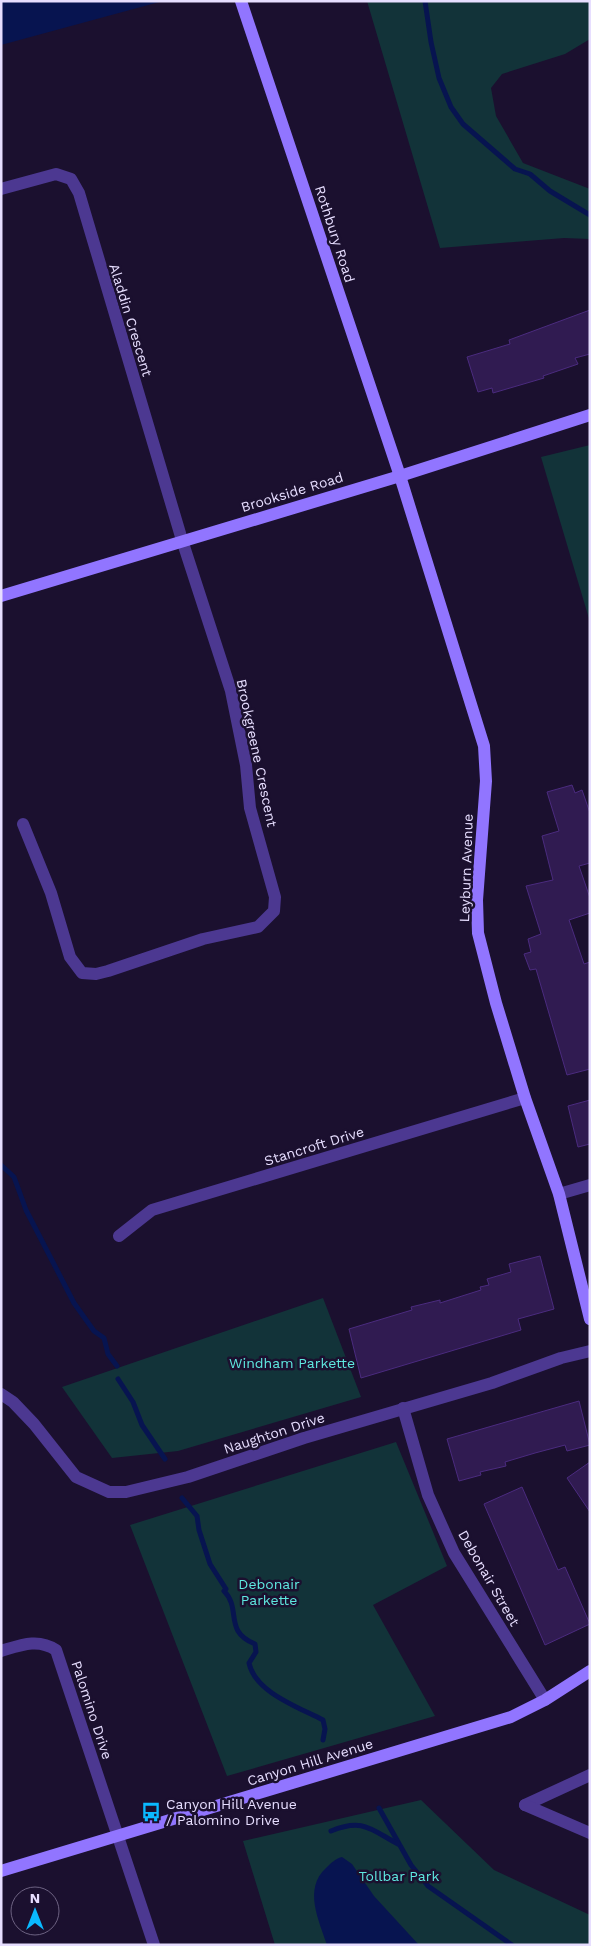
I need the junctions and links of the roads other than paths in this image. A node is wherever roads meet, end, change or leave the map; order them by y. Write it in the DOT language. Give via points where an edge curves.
graph roads {
  1 [pos="241,1"];
  2 [pos="1,189"];
  3 [pos="590,415"];
  4 [pos="400,476"];
  5 [pos="182,540"];
  6 [pos="1,596"];
  7 [pos="23,824"];
  8 [pos="525,1098"];
  9 [pos="590,1186"];
  10 [pos="559,1194"];
  11 [pos="119,1236"];
  12 [pos="590,1319"];
  13 [pos="590,1352"];
  14 [pos="1,1394"];
  15 [pos="403,1408"];
  16 [pos="1,1651"];
  17 [pos="590,1671"];
  18 [pos="545,1700"];
  19 [pos="590,1775"];
  20 [pos="590,1833"];
  21 [pos="117,1836"];
  22 [pos="1,1871"];
  23 [pos="154,1945"];
  1 -- 4 [label="street, Rothbury Road"];
  2 -- 5 [label="street, Aladdin Crescent" via="56,174 71,179 79,193"];
  3 -- 4 [label="street, Brookside Road"];
  4 -- 5 [label="street, Brookside Road"];
  4 -- 8 [label="street, Leyburn Avenue" via="484,746 486,782 477,900 478,934"];
  5 -- 6 [label="street, Brookside Road"];
  5 -- 7 [label="street, Brookgreene Crescent" via="231,691 246,765 250,808 275,896 274,911 258,927 203,939 108,971 82,973 70,957 51,893"];
  8 -- 10 [label="street, Leyburn Avenue"];
  8 -- 11 [label="street, Stancroft Drive" via="152,1210"];
  9 -- 10 [label="street"];
  10 -- 12 [label="street, Leyburn Avenue"];
  13 -- 15 [label="street, Naughton Drive" via="561,1358 492,1384"];
  14 -- 15 [label="street, Naughton Drive" via="34,1424 76,1477 109,1492 126,1492 188,1477"];
  15 -- 18 [label="street, Debonair Street" via="428,1495 454,1553"];
  16 -- 21 [label="street, Palomino Drive" via="30,1643 44,1643 56,1650"];
  17 -- 18 [label="street, Canyon Hill Avenue"];
  18 -- 21 [label="street, Canyon Hill Avenue" via="511,1717"];
  19 -- 20 [label="street" via="526,1805"];
  21 -- 22 [label="street, Canyon Hill Avenue"];
  21 -- 23 [label="street"];
}
